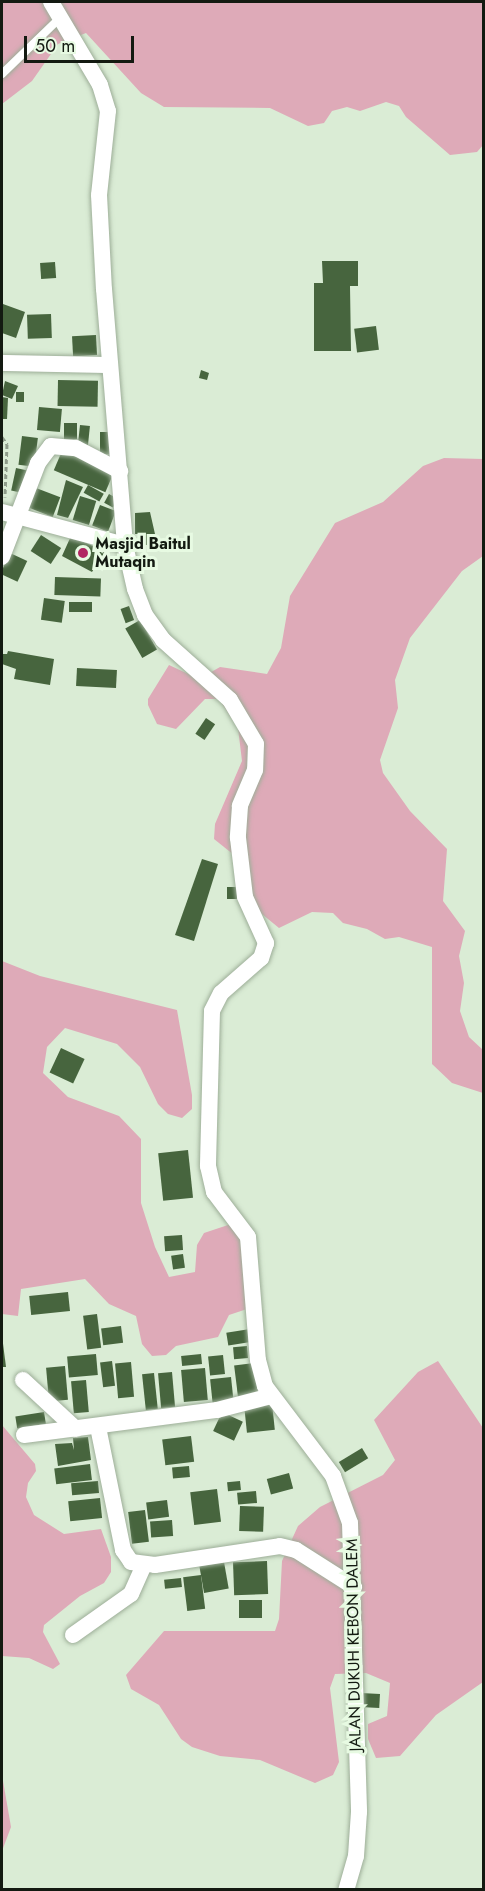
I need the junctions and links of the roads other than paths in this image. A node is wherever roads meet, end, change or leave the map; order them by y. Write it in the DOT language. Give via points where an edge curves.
graph roads {
  1 [pos="51,2"];
  2 [pos="60,18"];
  3 [pos="2,74"];
  4 [pos="2,363"];
  5 [pos="110,366"];
  6 [pos="120,471"];
  7 [pos="9,515"];
  8 [pos="125,545"];
  9 [pos="2,557"];
  10 [pos="23,1380"];
  11 [pos="271,1396"];
  12 [pos="98,1427"];
  13 [pos="75,1429"];
  14 [pos="24,1435"];
  15 [pos="144,1565"];
  16 [pos="354,1587"];
  17 [pos="73,1635"];
  18 [pos="346,1890"];
  1 -- 2 [label="street, JALAN DUKUH KEBON DALEM"];
  2 -- 3 [label="lane"];
  2 -- 5 [label="street, JALAN DUKUH KEBON DALEM" via="106,101 109,119 99,195"];
  4 -- 5 [label="street"];
  5 -- 6 [label="street, JALAN DUKUH KEBON DALEM"];
  6 -- 7 [label="street" via="76,448 51,446"];
  6 -- 8 [label="street, JALAN DUKUH KEBON DALEM"];
  7 -- 8 [label="street"];
  7 -- 9 [label="street"];
  8 -- 11 [label="street, JALAN DUKUH KEBON DALEM" via="135,589 150,623 163,640 230,700 256,744 255,770 240,806 237,838 245,897 266,943 261,958 220,993 212,1011 208,1166 214,1192 248,1237 259,1369"];
  10 -- 13 [label="street"];
  11 -- 12 [label="street" via="217,1410"];
  11 -- 16 [label="street, JALAN DUKUH KEBON DALEM" via="333,1476 344,1497 352,1537"];
  12 -- 13 [label="street"];
  12 -- 15 [label="street" via="123,1550 130,1562"];
  13 -- 14 [label="street"];
  15 -- 16 [label="street" via="280,1546 296,1550"];
  15 -- 17 [label="street" via="131,1594"];
  16 -- 18 [label="street, JALAN DUKUH KEBON DALEM" via="359,1826"];
}
